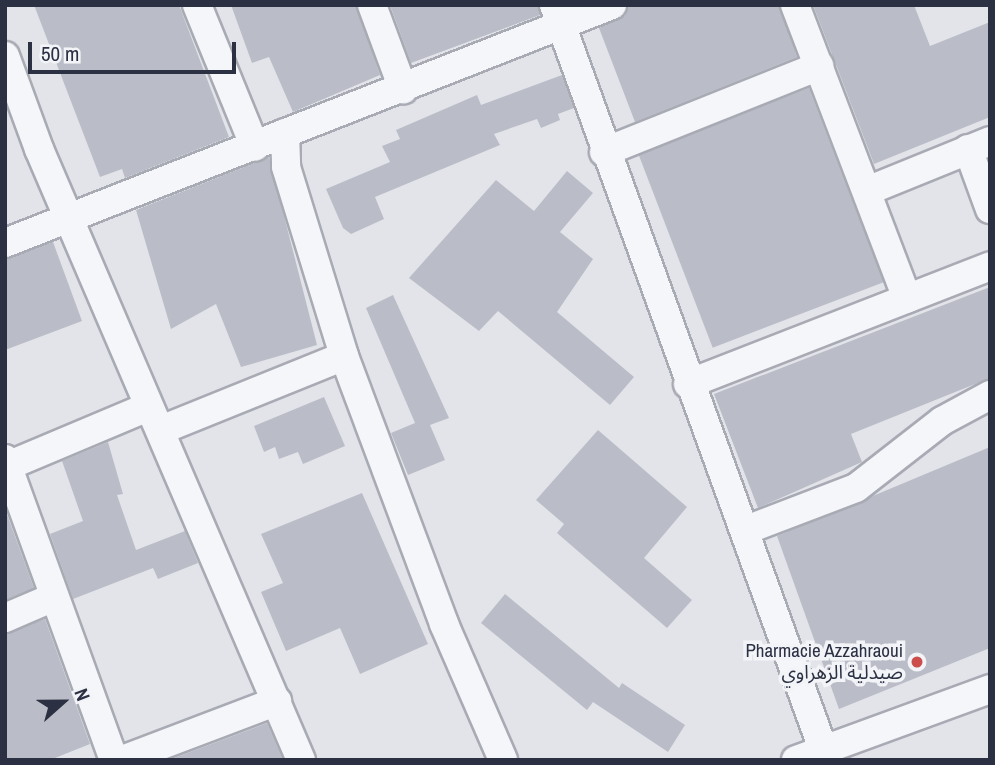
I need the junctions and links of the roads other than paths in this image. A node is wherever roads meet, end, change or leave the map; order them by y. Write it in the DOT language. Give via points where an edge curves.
graph roads {
  1 [pos="197,5"];
  2 [pos="372,5"];
  3 [pos="612,5"];
  4 [pos="795,5"];
  5 [pos="558,15"];
  6 [pos="5,56"];
  7 [pos="819,66"];
  8 [pos="403,89"];
  9 [pos="285,133"];
  10 [pos="979,145"];
  11 [pos="255,147"];
  12 [pos="604,152"];
  13 [pos="867,191"];
  14 [pos="990,209"];
  15 [pos="68,216"];
  16 [pos="5,243"];
  17 [pos="990,266"];
  18 [pos="907,298"];
  19 [pos="344,355"];
  20 [pos="688,384"];
  21 [pos="990,395"];
  22 [pos="155,418"];
  23 [pos="6,464"];
  24 [pos="746,530"];
  25 [pos="52,598"];
  26 [pos="5,618"];
  27 [pos="990,690"];
  28 [pos="277,701"];
  29 [pos="826,754"];
  30 [pos="114,760"];
  31 [pos="122,760"];
  32 [pos="301,760"];
  33 [pos="503,760"];
  34 [pos="796,760"];
  1 -- 11 [label="street"];
  2 -- 8 [label="street"];
  3 -- 5 [label="street"];
  4 -- 7 [label="street"];
  5 -- 8 [label="street"];
  5 -- 12 [label="street"];
  6 -- 15 [label="street"];
  7 -- 12 [label="street"];
  7 -- 13 [label="street"];
  8 -- 9 [label="street"];
  9 -- 11 [label="street"];
  9 -- 19 [label="street" via="288,176"];
  10 -- 13 [label="street"];
  10 -- 14 [label="street"];
  11 -- 15 [label="street"];
  12 -- 20 [label="street"];
  13 -- 18 [label="street"];
  15 -- 16 [label="street"];
  15 -- 22 [label="street"];
  17 -- 18 [label="street"];
  18 -- 20 [label="street"];
  19 -- 22 [label="street"];
  19 -- 33 [label="street" via="444,624"];
  20 -- 24 [label="street"];
  21 -- 24 [label="street" via="942,421 856,488"];
  22 -- 23 [label="street"];
  22 -- 28 [label="street"];
  23 -- 25 [label="street"];
  24 -- 29 [label="street"];
  25 -- 26 [label="street"];
  25 -- 30 [label="street"];
  27 -- 29 [label="street"];
  28 -- 31 [label="street"];
  28 -- 32 [label="street"];
  29 -- 34 [label="street"];
}
